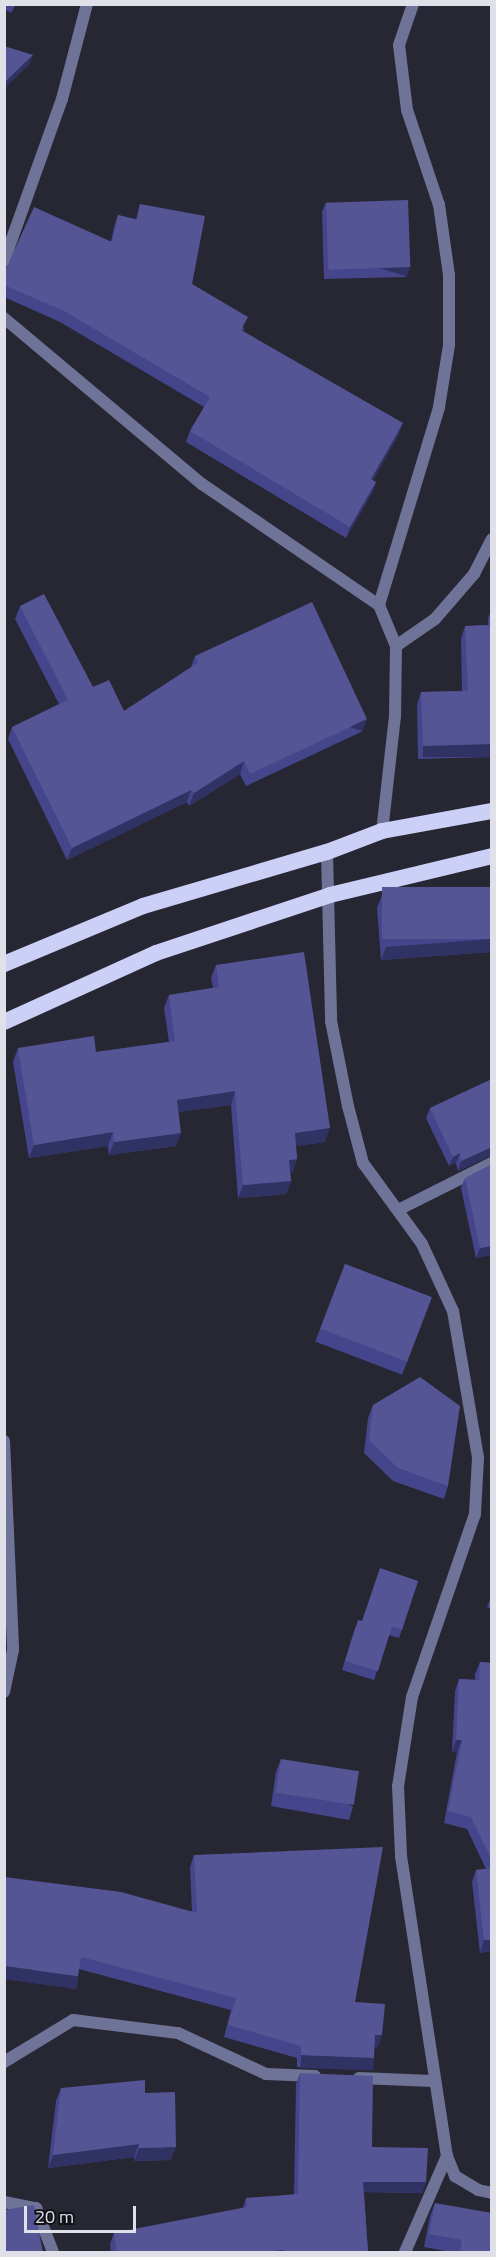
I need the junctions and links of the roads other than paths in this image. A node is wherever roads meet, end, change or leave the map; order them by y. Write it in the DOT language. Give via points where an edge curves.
graph roads {
  1 [pos="87,4"];
  2 [pos="413,4"];
  3 [pos="4,261"];
  4 [pos="4,318"];
  5 [pos="492,539"];
  6 [pos="379,605"];
  7 [pos="396,646"];
  8 [pos="492,811"];
  9 [pos="382,831"];
  10 [pos="327,852"];
  11 [pos="492,856"];
  12 [pos="330,895"];
  13 [pos="4,964"];
  14 [pos="4,1022"];
  15 [pos="492,1163"];
  16 [pos="398,1210"];
  17 [pos="4,1441"];
  18 [pos="4,1692"];
  19 [pos="4,2062"];
  20 [pos="326,2076"];
  21 [pos="350,2077"];
  22 [pos="433,2081"];
  23 [pos="447,2156"];
  24 [pos="492,2193"];
  25 [pos="4,2202"];
  26 [pos="53,2253"];
  27 [pos="405,2253"];
  1 -- 3 [label="street" via="62,99"];
  2 -- 6 [label="street" via="399,45 407,110 439,205 449,275 449,345 439,407"];
  4 -- 6 [label="street" via="202,484"];
  5 -- 7 [label="street" via="474,574 435,619"];
  6 -- 7 [label="street"];
  7 -- 9 [label="street" via="395,716"];
  8 -- 9 [label="highway"];
  9 -- 10 [label="highway"];
  10 -- 12 [label="street"];
  10 -- 13 [label="highway" via="144,906"];
  11 -- 12 [label="highway"];
  12 -- 14 [label="highway" via="156,953"];
  12 -- 16 [label="street" via="331,1021 348,1106 363,1163"];
  15 -- 16 [label="street"];
  16 -- 22 [label="street" via="422,1244 453,1311 478,1458 475,1514 412,1697 398,1786 401,1856"];
  17 -- 18 [label="street" via="13,1650"];
  19 -- 20 [label="street" via="73,2020 177,2033 266,2074"];
  21 -- 22 [label="street"];
  22 -- 23 [label="street"];
  23 -- 24 [label="street" via="455,2176 478,2190"];
  23 -- 27 [label="street" via="406,2243"];
  25 -- 26 [label="street" via="36,2208"];
}
